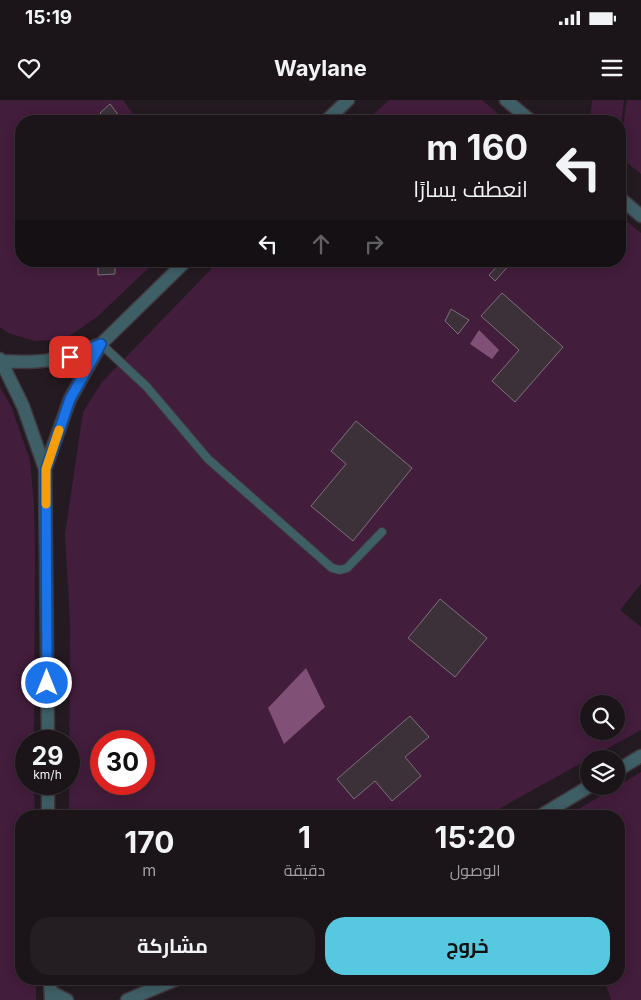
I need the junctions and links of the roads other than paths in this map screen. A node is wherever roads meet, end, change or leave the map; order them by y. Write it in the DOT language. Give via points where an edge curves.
graph roads {
  1 [pos="348,100"];
  2 [pos="506,100"];
  3 [pos="332,115"];
  4 [pos="524,115"];
  5 [pos="626,203"];
  6 [pos="641,216"];
  7 [pos="180,267"];
  8 [pos="101,344"];
  9 [pos="1,360"];
  10 [pos="46,469"];
  11 [pos="382,532"];
  12 [pos="48,730"];
  13 [pos="641,756"];
  14 [pos="625,766"];
  15 [pos="580,792"];
  16 [pos="48,795"];
  17 [pos="48,810"];
  18 [pos="550,810"];
  19 [pos="163,985"];
  20 [pos="51,990"];
  21 [pos="67,1000"];
  22 [pos="127,1000"];
  1 -- 3 [label="street"];
  2 -- 4 [label="street"];
  5 -- 6 [label="street"];
  7 -- 8 [label="street"];
  8 -- 9 [label="street" via="70,357 48,361"];
  8 -- 10 [label="street" via="70,399"];
  8 -- 11 [label="lane" via="147,387 208,459 332,568 348,568"];
  9 -- 10 [label="street" via="23,406"];
  10 -- 12 [label="street"];
  13 -- 14 [label="street"];
  15 -- 18 [label="street"];
  16 -- 17 [label="street"];
  19 -- 22 [label="street"];
  20 -- 21 [label="street"];
}
